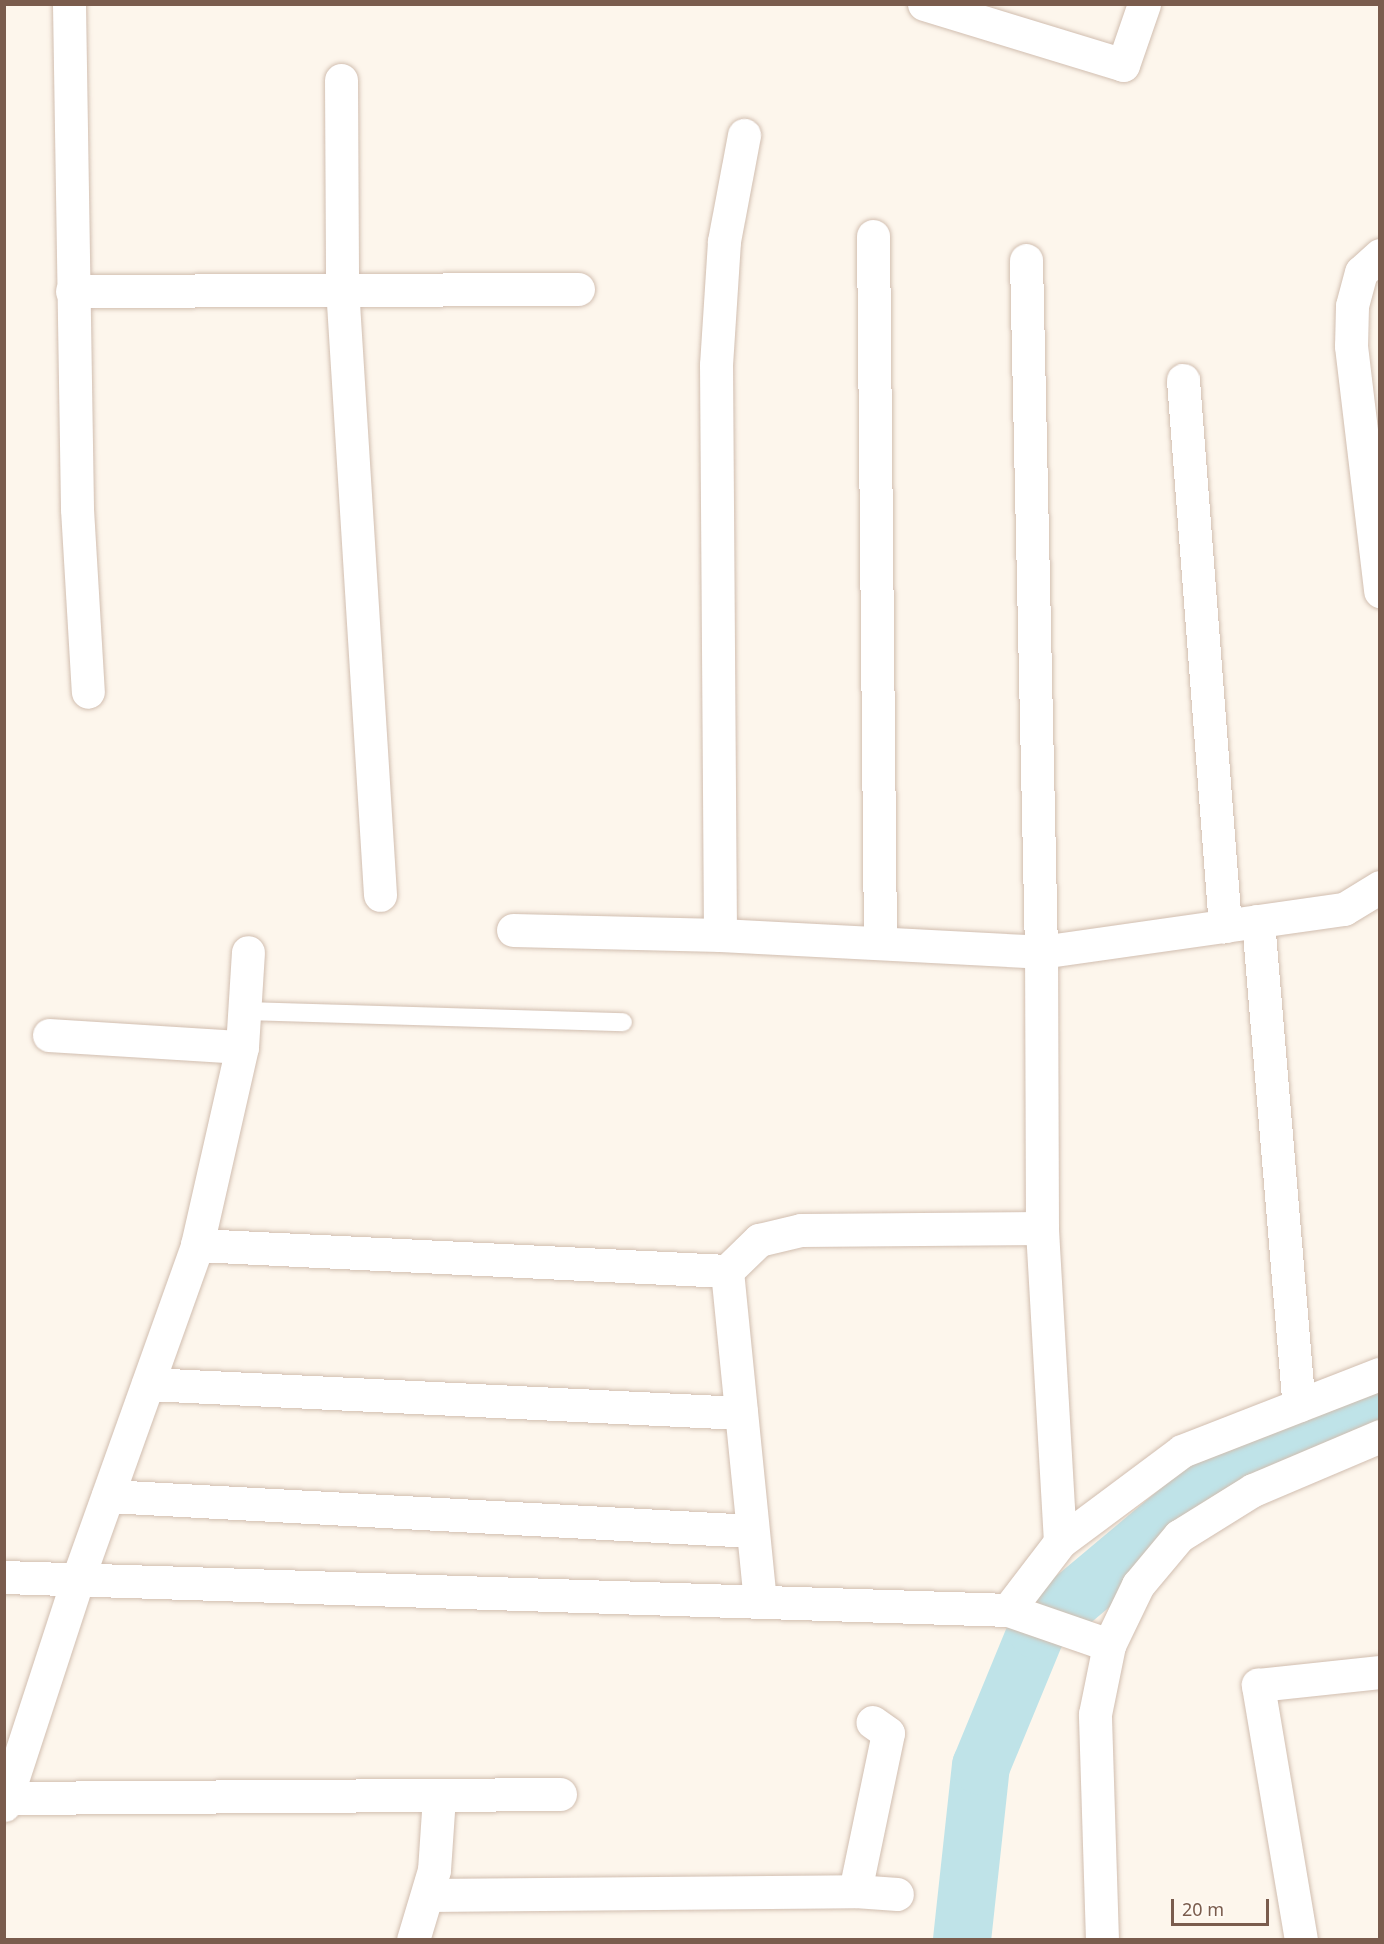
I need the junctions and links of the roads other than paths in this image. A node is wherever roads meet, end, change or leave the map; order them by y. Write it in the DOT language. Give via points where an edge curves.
graph roads {
  1 [pos="69,4"];
  2 [pos="924,4"];
  3 [pos="1144,4"];
  4 [pos="341,80"];
  5 [pos="744,135"];
  6 [pos="873,236"];
  7 [pos="1380,255"];
  8 [pos="1026,260"];
  9 [pos="342,287"];
  10 [pos="578,289"];
  11 [pos="72,291"];
  12 [pos="1184,380"];
  13 [pos="1380,591"];
  14 [pos="88,692"];
  15 [pos="1380,887"];
  16 [pos="380,895"];
  17 [pos="1258,921"];
  18 [pos="1225,926"];
  19 [pos="513,930"];
  20 [pos="720,935"];
  21 [pos="880,943"];
  22 [pos="248,952"];
  23 [pos="1041,952"];
  24 [pos="246,1011"];
  25 [pos="623,1022"];
  26 [pos="49,1035"];
  27 [pos="242,1047"];
  28 [pos="1042,1228"];
  29 [pos="197,1245"];
  30 [pos="727,1271"];
  31 [pos="1380,1374"];
  32 [pos="147,1384"];
  33 [pos="1299,1405"];
  34 [pos="741,1413"];
  35 [pos="1380,1436"];
  36 [pos="108,1496"];
  37 [pos="753,1531"];
  38 [pos="1060,1542"];
  39 [pos="4,1577"];
  40 [pos="77,1581"];
  41 [pos="760,1601"];
  42 [pos="1023,1614"];
  43 [pos="1109,1645"];
  44 [pos="1380,1672"];
  45 [pos="872,1722"];
  46 [pos="560,1794"];
  47 [pos="439,1797"];
  48 [pos="6,1801"];
  49 [pos="855,1891"];
  50 [pos="897,1894"];
  51 [pos="428,1895"];
  52 [pos="413,1940"];
  53 [pos="1102,1940"];
  54 [pos="1301,1940"];
  1 -- 11 [label="street"];
  2 -- 3 [label="street" via="1123,65"];
  4 -- 9 [label="street"];
  5 -- 20 [label="street" via="723,241 716,365"];
  6 -- 21 [label="street"];
  7 -- 13 [label="street" via="1360,272 1352,306 1352,346"];
  8 -- 23 [label="street"];
  9 -- 10 [label="street"];
  9 -- 11 [label="street"];
  9 -- 16 [label="street"];
  11 -- 14 [label="street" via="77,509"];
  12 -- 18 [label="street"];
  15 -- 17 [label="street" via="1344,909"];
  17 -- 18 [label="street"];
  17 -- 33 [label="street"];
  18 -- 23 [label="street"];
  19 -- 20 [label="street"];
  20 -- 21 [label="street"];
  21 -- 23 [label="street"];
  22 -- 24 [label="street"];
  23 -- 28 [label="street"];
  24 -- 25 [label="lane"];
  24 -- 27 [label="street"];
  26 -- 27 [label="street"];
  27 -- 29 [label="street"];
  28 -- 30 [label="street" via="783,1232 743,1250"];
  28 -- 38 [label="street"];
  29 -- 30 [label="street"];
  29 -- 32 [label="street"];
  30 -- 34 [label="street"];
  31 -- 33 [label="street"];
  32 -- 34 [label="street"];
  32 -- 36 [label="street"];
  33 -- 38 [label="street" via="1182,1451"];
  34 -- 37 [label="street"];
  35 -- 43 [label="street" via="1253,1490 1179,1536 1138,1585"];
  36 -- 37 [label="street"];
  36 -- 40 [label="street"];
  37 -- 41 [label="street"];
  38 -- 42 [label="street"];
  39 -- 40 [label="street"];
  40 -- 41 [label="street"];
  40 -- 48 [label="street"];
  41 -- 42 [label="street"];
  42 -- 43 [label="street"];
  43 -- 53 [label="street" via="1095,1714"];
  44 -- 54 [label="street" via="1258,1685"];
  45 -- 49 [label="street" via="888,1733"];
  46 -- 47 [label="street"];
  47 -- 48 [label="street"];
  47 -- 51 [label="street"];
  49 -- 50 [label="street"];
  49 -- 51 [label="street"];
  51 -- 52 [label="street"];
}
